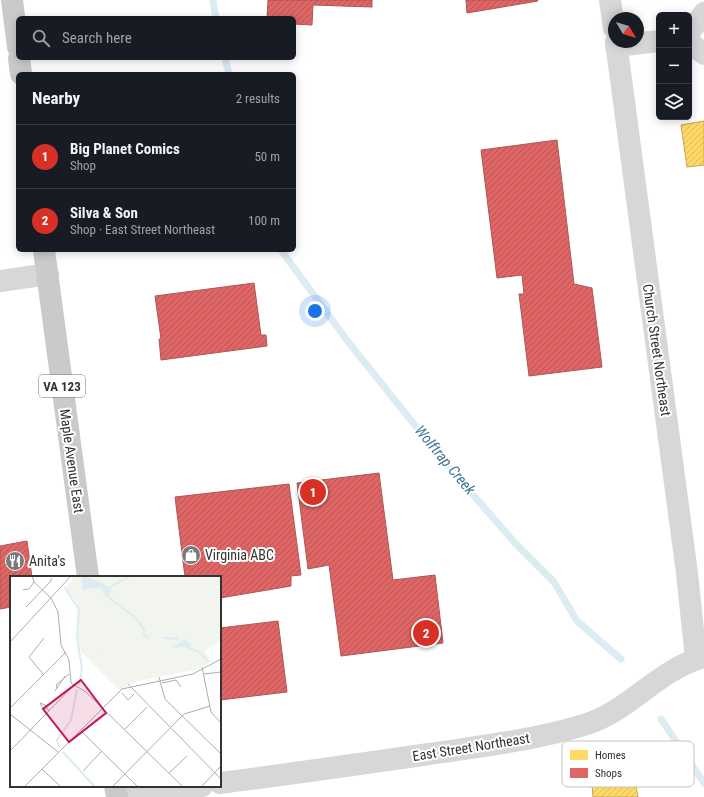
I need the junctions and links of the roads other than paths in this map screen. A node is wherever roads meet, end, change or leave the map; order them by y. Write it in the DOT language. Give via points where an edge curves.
graph roads {
  1 [pos="12,0"];
  2 [pos="610,0"];
  3 [pos="612,12"];
  4 [pos="704,12"];
  5 [pos="692,28"];
  6 [pos="16,31"];
  7 [pos="644,40"];
  8 [pos="656,41"];
  9 [pos="692,44"];
  10 [pos="616,48"];
  11 [pos="704,54"];
  12 [pos="19,60"];
  13 [pos="22,72"];
  14 [pos="44,252"];
  15 [pos="48,274"];
  16 [pos="0,281"];
  17 [pos="88,576"];
  18 [pos="700,658"];
  19 [pos="221,783"];
  20 [pos="115,787"];
  21 [pos="195,787"];
  22 [pos="117,797"];
  23 [pos="128,797"];
  1 -- 6 [label="main road"];
  2 -- 3 [label="street, Church Street Northeast"];
  4 -- 5 [label="street"];
  7 -- 8 [label="street"];
  9 -- 11 [label="street"];
  10 -- 18 [label="street, Church Street Northeast"];
  12 -- 13 [label="main road"];
  14 -- 15 [label="main road, Maple Avenue East / VA 123"];
  15 -- 16 [label="street"];
  15 -- 17 [label="main road, Maple Avenue East / VA 123"];
  18 -- 19 [label="street, East Street Northeast" via="667,673 618,708 589,723 556,734"];
  20 -- 22 [label="main road"];
  21 -- 23 [label="street"];
}
